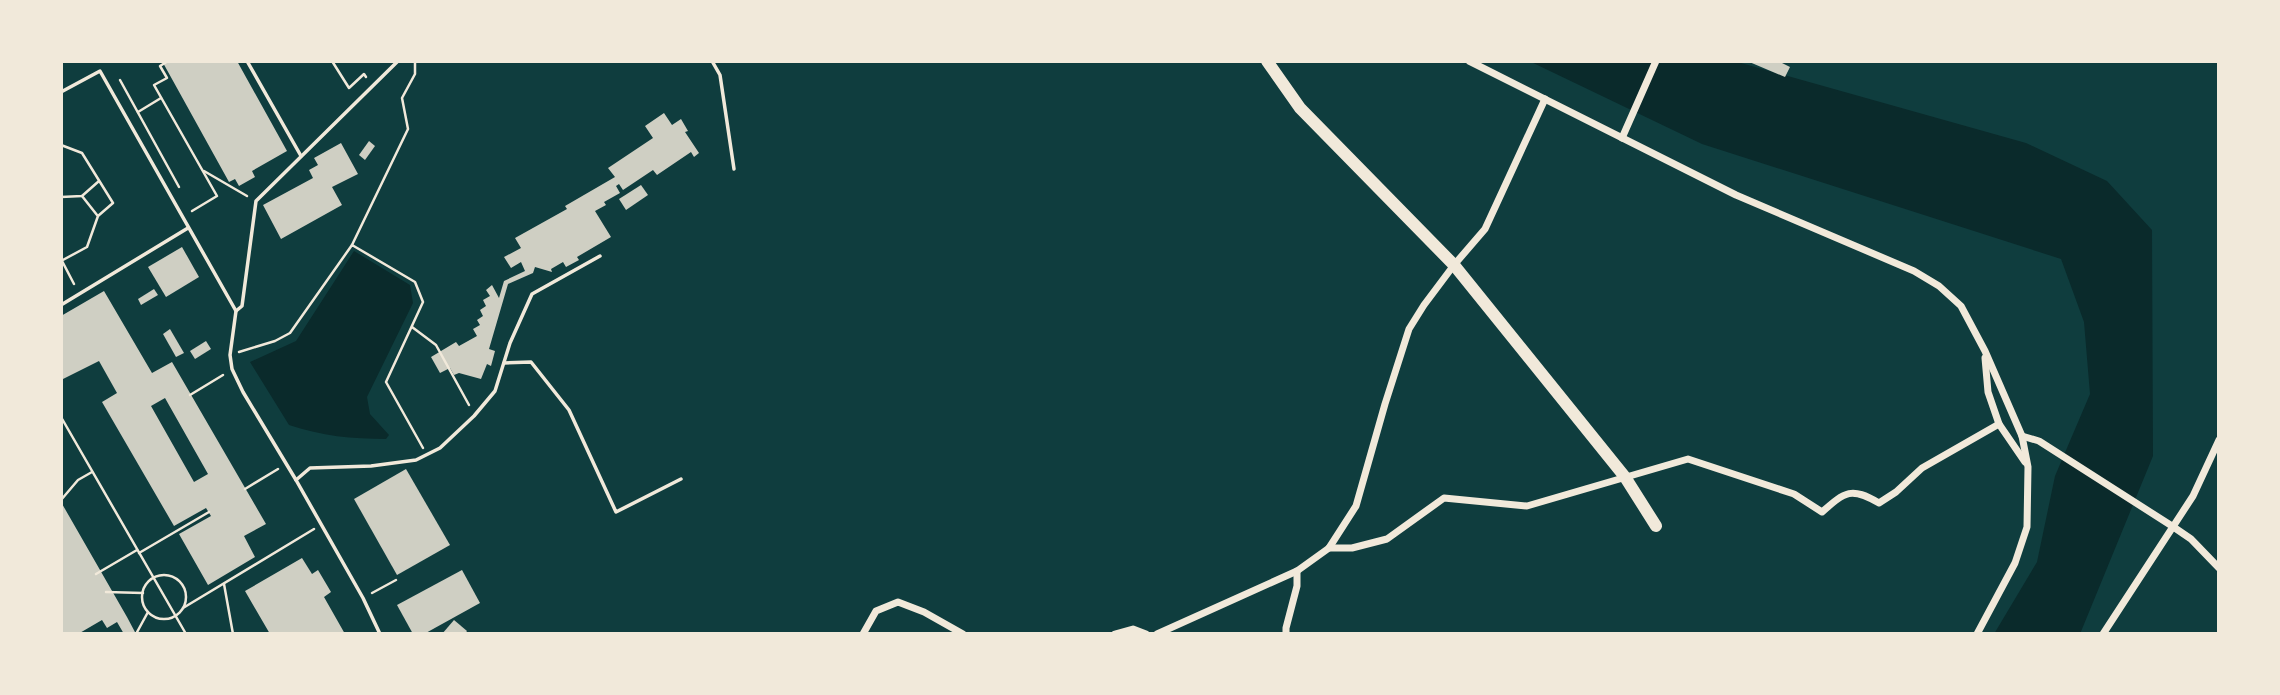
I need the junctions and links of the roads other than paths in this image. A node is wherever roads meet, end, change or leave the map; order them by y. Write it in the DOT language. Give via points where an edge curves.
graph roads {
  1 [pos="247,61"];
  2 [pos="398,61"];
  3 [pos="712,61"];
  4 [pos="1267,61"];
  5 [pos="1469,61"];
  6 [pos="1656,61"];
  7 [pos="61,92"];
  8 [pos="1545,99"];
  9 [pos="1622,138"];
  10 [pos="301,156"];
  11 [pos="734,169"];
  12 [pos="189,228"];
  13 [pos="600,256"];
  14 [pos="1454,265"];
  15 [pos="61,305"];
  16 [pos="236,312"];
  17 [pos="1985,351"];
  18 [pos="504,363"];
  19 [pos="1999,424"];
  20 [pos="2022,436"];
  21 [pos="2219,440"];
  22 [pos="2028,467"];
  23 [pos="1625,477"];
  24 [pos="681,479"];
  25 [pos="296,480"];
  26 [pos="1656,526"];
  27 [pos="2172,526"];
  28 [pos="1329,548"];
  29 [pos="2219,568"];
  30 [pos="1297,571"];
  31 [pos="380,634"];
  32 [pos="863,634"];
  33 [pos="963,634"];
  34 [pos="1115,634"];
  35 [pos="1146,634"];
  36 [pos="1157,634"];
  37 [pos="1286,634"];
  38 [pos="1977,634"];
  39 [pos="2103,634"];
  1 -- 10 [label="lane"];
  2 -- 10 [label="lane"];
  3 -- 11 [label="lane" via="720,75"];
  4 -- 14 [label="main road" via="1300,108"];
  5 -- 8 [label="street"];
  6 -- 9 [label="street"];
  7 -- 12 [label="lane" via="100,71"];
  8 -- 9 [label="street"];
  8 -- 14 [label="street" via="1485,229"];
  9 -- 17 [label="street" via="1737,195 1923,276 1961,306"];
  10 -- 16 [label="lane" via="256,201 242,306"];
  12 -- 15 [label="lane"];
  12 -- 16 [label="lane"];
  13 -- 18 [label="lane" via="532,295"];
  14 -- 23 [label="main road"];
  14 -- 28 [label="street" via="1409,329 1356,506"];
  16 -- 25 [label="lane" via="232,369"];
  17 -- 19 [label="street" via="1988,392"];
  17 -- 20 [label="street"];
  18 -- 24 [label="lane" via="531,362 569,410 616,512"];
  18 -- 25 [label="lane" via="495,391 440,448 416,460 310,468"];
  19 -- 22 [label="street"];
  19 -- 23 [label="street" via="1922,468 1879,503 1860,492 1848,492 1822,512 1794,494 1688,459"];
  20 -- 22 [label="street"];
  20 -- 27 [label="street" via="2039,441"];
  21 -- 27 [label="street" via="2193,496"];
  22 -- 38 [label="street" via="2028,527 2015,563"];
  23 -- 26 [label="main road"];
  23 -- 28 [label="street" via="1527,506 1444,498 1387,539 1352,548"];
  25 -- 31 [label="lane"];
  27 -- 29 [label="street" via="2191,538"];
  27 -- 39 [label="street"];
  28 -- 30 [label="street"];
  30 -- 36 [label="street"];
  30 -- 37 [label="street"];
  32 -- 33 [label="street" via="876,611 898,602"];
  34 -- 35 [label="street" via="1133,629"];
}
